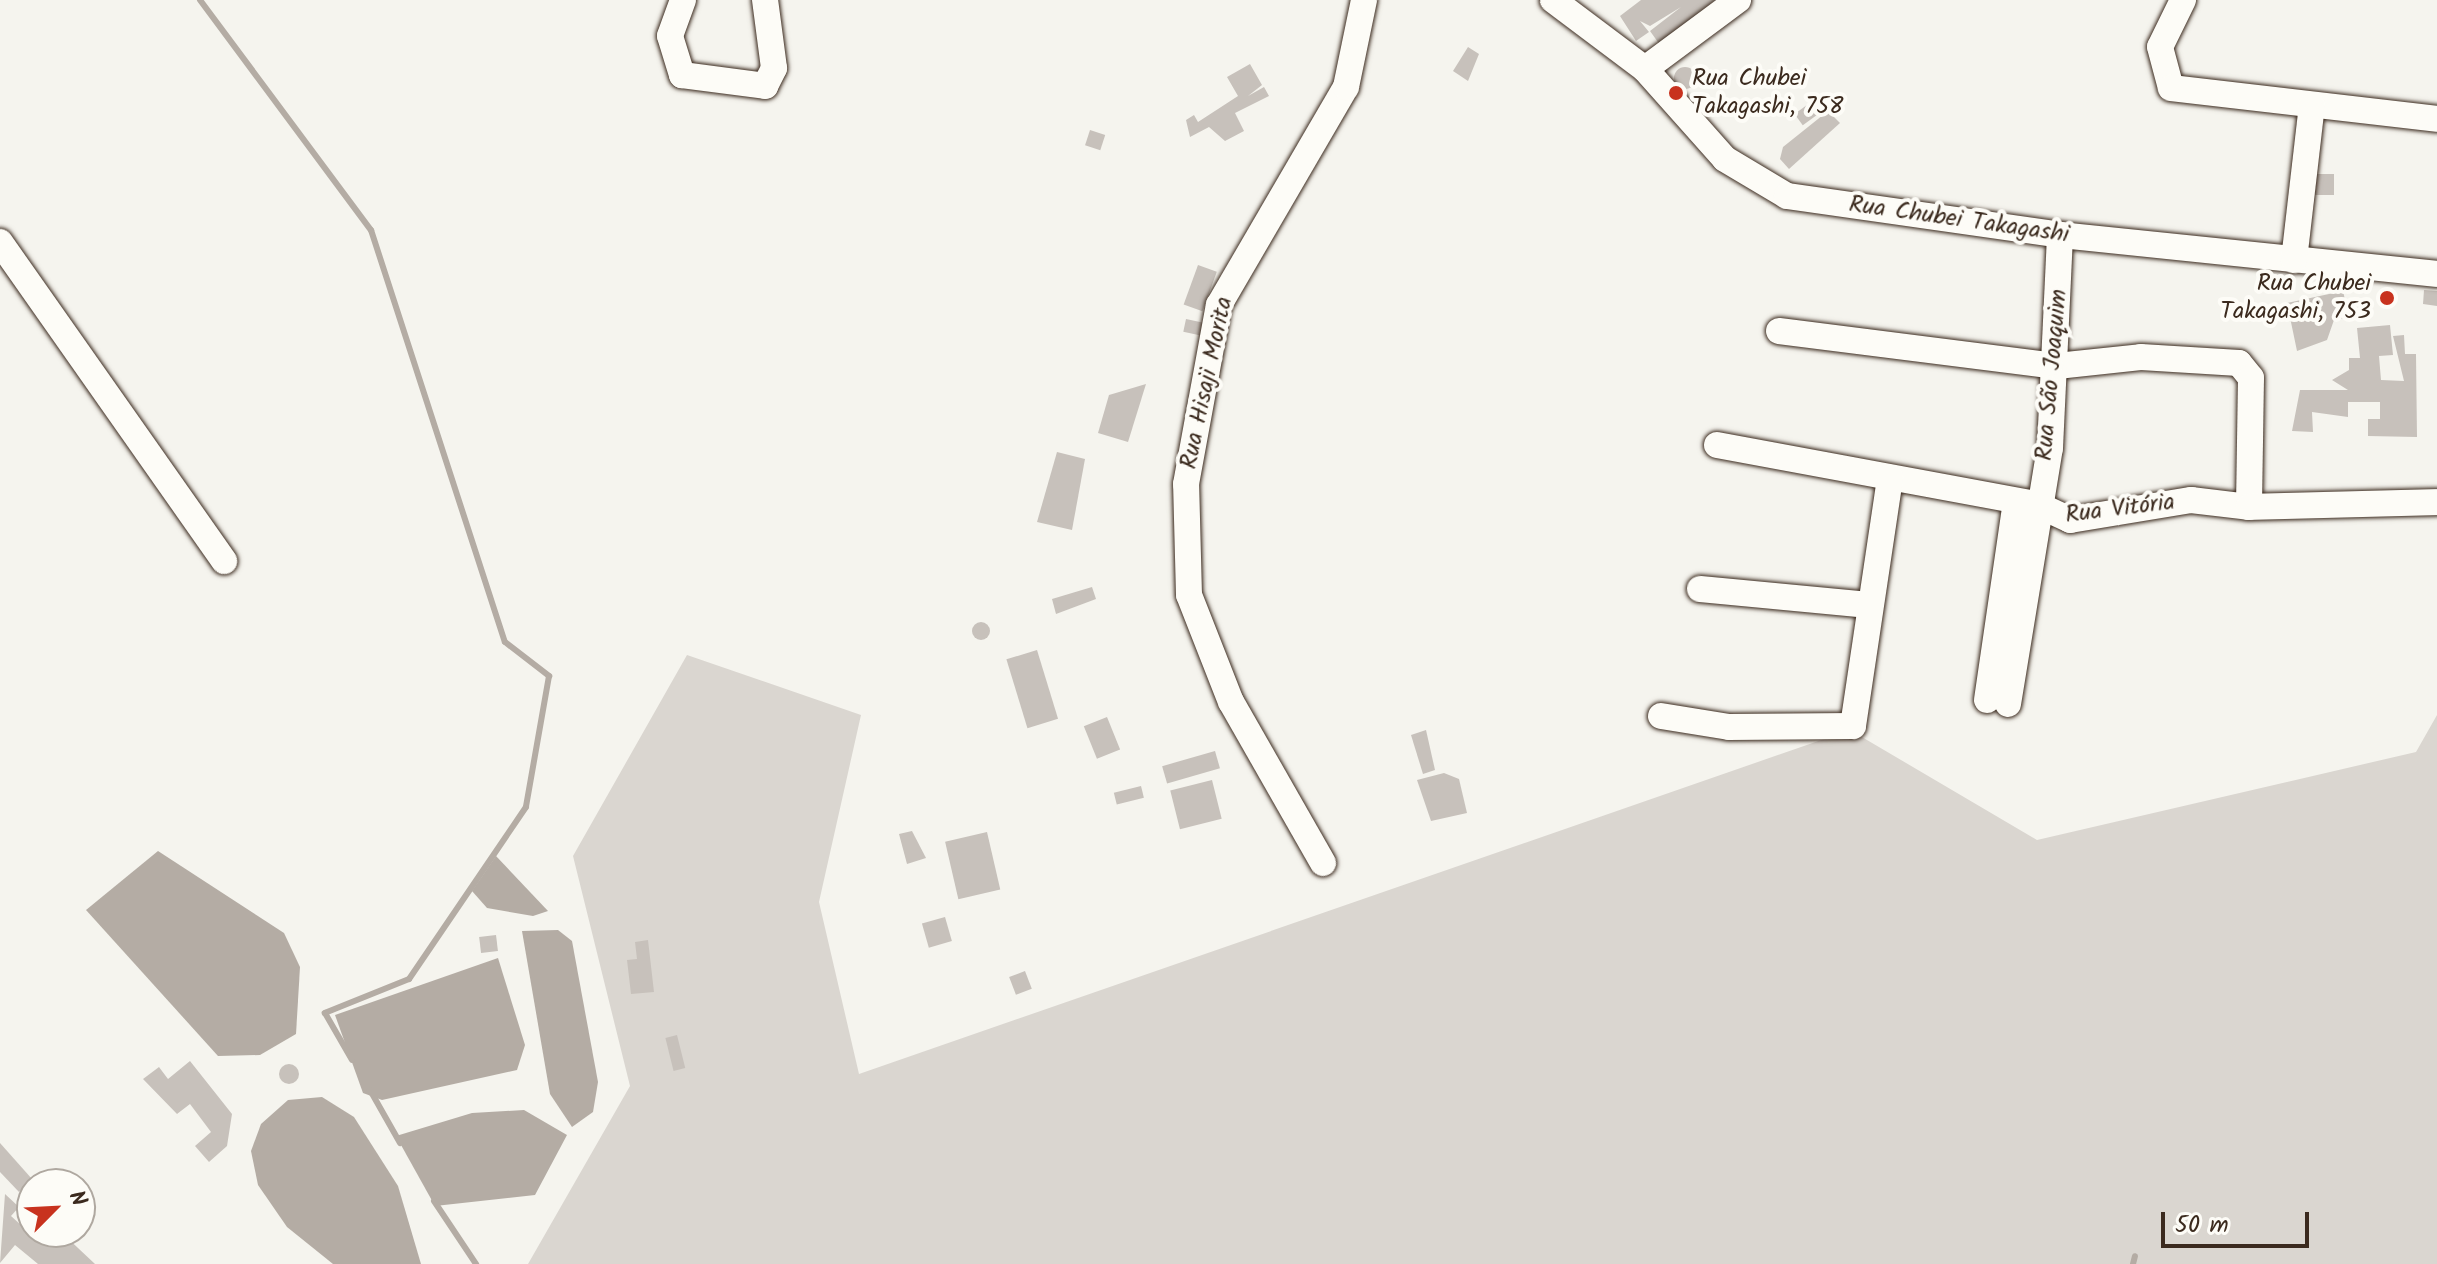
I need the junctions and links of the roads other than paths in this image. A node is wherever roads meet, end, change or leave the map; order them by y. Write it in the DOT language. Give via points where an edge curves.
graph roads {
  1 [pos="683,0"];
  2 [pos="765,0"];
  3 [pos="1364,0"];
  4 [pos="1553,0"];
  5 [pos="1738,0"];
  6 [pos="2183,0"];
  7 [pos="1645,69"];
  8 [pos="2312,105"];
  9 [pos="2437,119"];
  10 [pos="2060,235"];
  11 [pos="0,242"];
  12 [pos="2294,260"];
  13 [pos="2437,274"];
  14 [pos="1779,331"];
  15 [pos="2057,366"];
  16 [pos="1717,445"];
  17 [pos="1890,478"];
  18 [pos="2026,502"];
  19 [pos="2437,502"];
  20 [pos="2249,507"];
  21 [pos="224,561"];
  22 [pos="1700,589"];
  23 [pos="1869,605"];
  24 [pos="1997,702"];
  25 [pos="1661,716"];
  26 [pos="1323,863"];
  1 -- 2 [label="street" via="670,36 682,75 765,86 774,68"];
  3 -- 26 [label="street, Rua Hisaji Morita" via="1346,87 1219,305 1186,484 1189,595 1231,702"];
  4 -- 7 [label="street, Rua Chubei Takagashi"];
  5 -- 7 [label="street"];
  6 -- 8 [label="street" via="2160,47 2171,88"];
  7 -- 10 [label="street, Rua Chubei Takagashi" via="1725,159 1787,196"];
  8 -- 9 [label="street"];
  8 -- 12 [label="street"];
  10 -- 12 [label="street, Rua Chubei Takagashi"];
  10 -- 15 [label="street, Rua São Joaquim"];
  11 -- 21 [label="street"];
  12 -- 13 [label="street, Rua Chubei Takagashi"];
  14 -- 15 [label="street"];
  15 -- 18 [label="street, Rua São Joaquim"];
  15 -- 20 [label="street" via="2141,357 2246,366"];
  16 -- 17 [label="street, Rua Vitória"];
  17 -- 18 [label="street, Rua Vitória"];
  17 -- 23 [label="street"];
  18 -- 20 [label="street, Rua Vitória" via="2070,520 2191,500"];
  18 -- 24 [label="street, Rua São Joaquim"];
  19 -- 20 [label="street, Rua Vitória"];
  22 -- 23 [label="street"];
  23 -- 25 [label="street" via="1856,718 1847,730 1729,727"];
}
